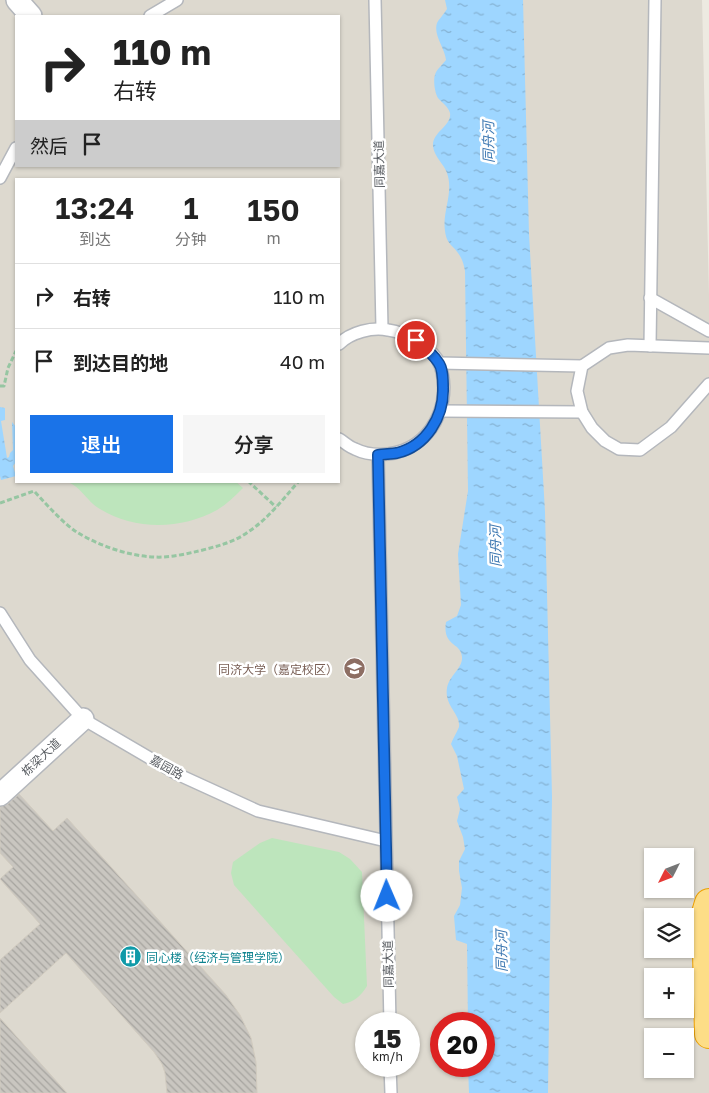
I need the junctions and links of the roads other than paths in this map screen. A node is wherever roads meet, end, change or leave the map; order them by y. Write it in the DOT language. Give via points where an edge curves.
graph roads {
  1 [pos="17,0"];
  2 [pos="177,0"];
  3 [pos="376,0"];
  4 [pos="655,0"];
  5 [pos="30,15"];
  6 [pos="152,15"];
  7 [pos="15,150"];
  8 [pos="0,178"];
  9 [pos="650,298"];
  10 [pos="382,328"];
  11 [pos="709,331"];
  12 [pos="340,343"];
  13 [pos="650,346"];
  14 [pos="709,348"];
  15 [pos="440,363"];
  16 [pos="582,366"];
  17 [pos="709,384"];
  18 [pos="441,411"];
  19 [pos="582,412"];
  20 [pos="340,440"];
  21 [pos="378,455"];
  22 [pos="0,613"];
  23 [pos="83,719"];
  24 [pos="0,795"];
  25 [pos="386,841"];
  26 [pos="709,903"];
  27 [pos="390,1012"];
  28 [pos="709,1034"];
  29 [pos="390,1077"];
  30 [pos="391,1093"];
  1 -- 5 [label="street"];
  2 -- 6 [label="lane"];
  3 -- 10 [label="lane, 同嘉大道"];
  4 -- 9 [label="lane"];
  7 -- 8 [label="lane"];
  9 -- 11 [label="lane"];
  9 -- 13 [label="lane"];
  10 -- 12 [label="lane" via="360,331"];
  10 -- 15 [label="lane" via="416,340"];
  13 -- 14 [label="lane"];
  13 -- 16 [label="lane" via="609,348"];
  15 -- 16 [label="lane"];
  15 -- 18 [label="lane" via="444,397"];
  16 -- 19 [label="lane" via="577,391"];
  17 -- 19 [label="lane" via="671,427 640,450 620,449 605,441"];
  18 -- 19 [label="lane"];
  18 -- 21 [label="lane" via="432,430 417,444 398,452"];
  20 -- 21 [label="lane" via="356,450"];
  21 -- 25 [label="lane, 同嘉大道"];
  22 -- 23 [label="lane, 嘉园路" via="30,660"];
  23 -- 24 [label="street, 栋梁大道"];
  23 -- 25 [label="lane, 嘉园路" via="177,774 258,811"];
  25 -- 27 [label="lane, 同嘉大道"];
  26 -- 28 [label="highway" via="706,912"];
  29 -- 30 [label="lane"];
}
